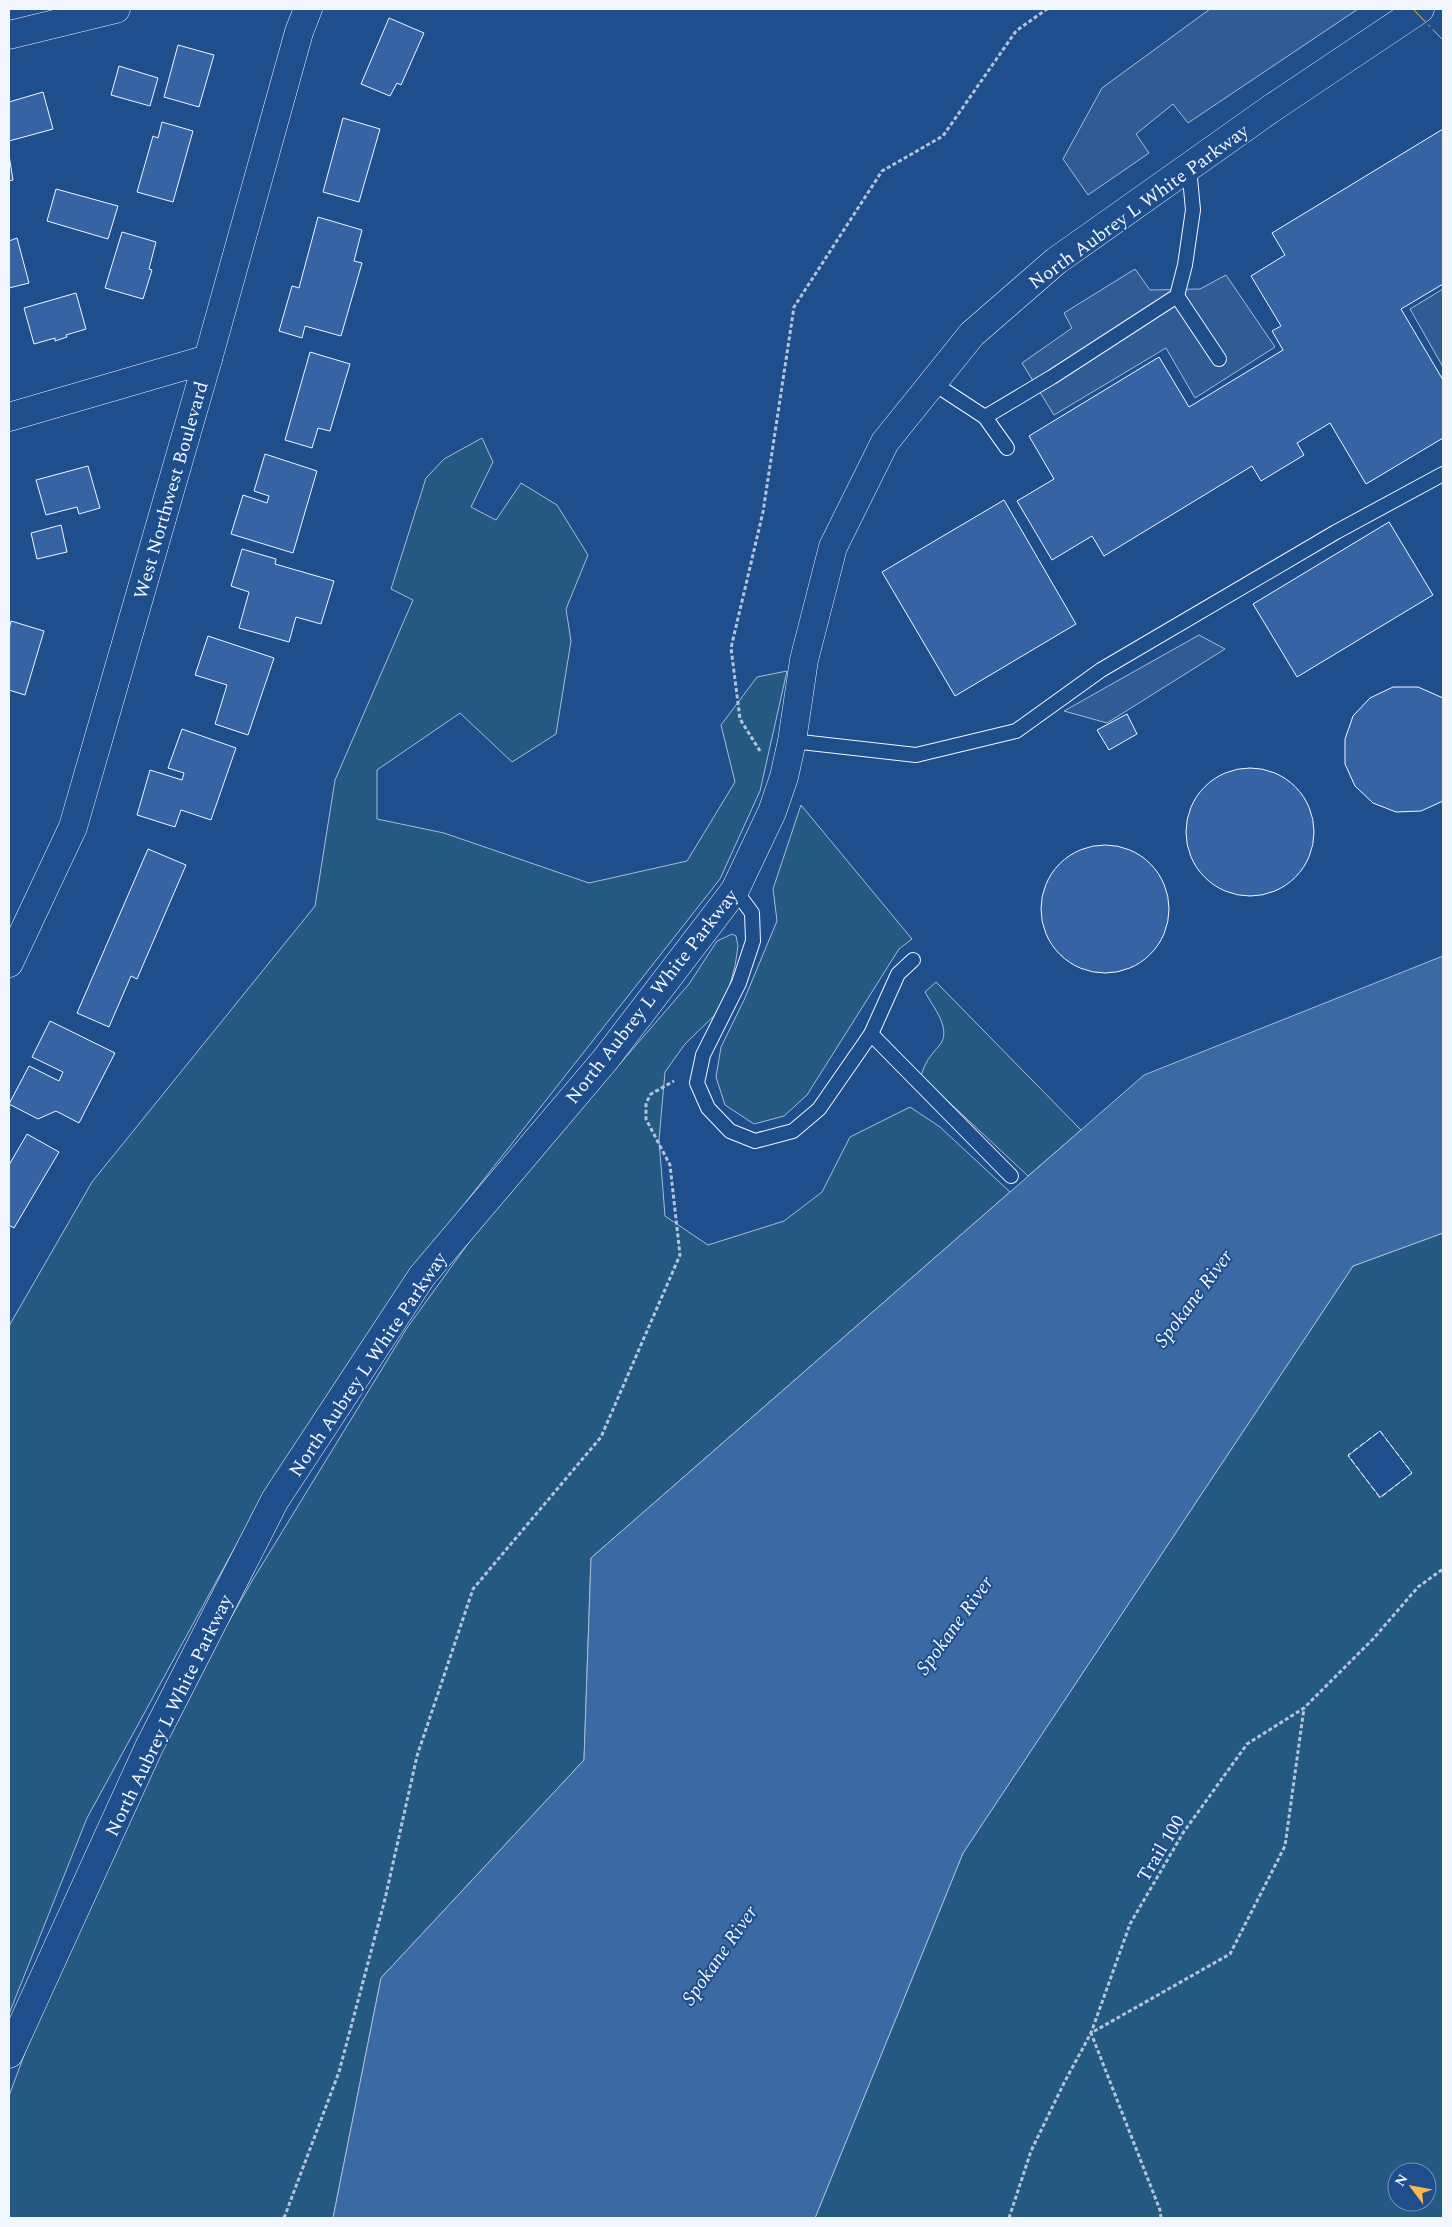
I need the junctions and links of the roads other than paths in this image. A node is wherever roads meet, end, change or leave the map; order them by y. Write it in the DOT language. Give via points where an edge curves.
graph roads {
  1 [pos="116,9"];
  2 [pos="308,9"];
  3 [pos="1420,9"];
  4 [pos="9,35"];
  5 [pos="1189,167"];
  6 [pos="1177,296"];
  7 [pos="208,359"];
  8 [pos="1219,359"];
  9 [pos="932,383"];
  10 [pos="9,417"];
  11 [pos="985,417"];
  12 [pos="1007,448"];
  13 [pos="1443,474"];
  14 [pos="792,741"];
  15 [pos="735,890"];
  16 [pos="913,960"];
  17 [pos="9,963"];
  18 [pos="871,1034"];
  19 [pos="1011,1176"];
  20 [pos="9,2054"];
  1 -- 4 [label="street"];
  2 -- 7 [label="street, West Northwest Boulevard"];
  3 -- 5 [label="street, North Aubrey L White Parkway"];
  5 -- 6 [label="lane" via="1193,210"];
  5 -- 9 [label="street, North Aubrey L White Parkway" via="1049,267 972,334"];
  6 -- 8 [label="lane"];
  6 -- 11 [label="lane"];
  7 -- 10 [label="street"];
  7 -- 17 [label="street, West Northwest Boulevard" via="73,827"];
  9 -- 11 [label="lane"];
  9 -- 14 [label="street, North Aubrey L White Parkway" via="885,442 833,547 804,660"];
  11 -- 12 [label="lane"];
  13 -- 14 [label="lane" via="1336,532 1101,670 1016,731 916,755"];
  14 -- 15 [label="street, North Aubrey L White Parkway" via="772,812"];
  15 -- 18 [label="lane" via="752,913 753,941 739,983 700,1065 697,1083 708,1108 730,1131 755,1141 792,1131 819,1109"];
  15 -- 20 [label="street, North Aubrey L White Parkway" via="605,1060 422,1276 275,1500 149,1747"];
  16 -- 18 [label="lane" via="898,974"];
  18 -- 19 [label="lane"];
}
